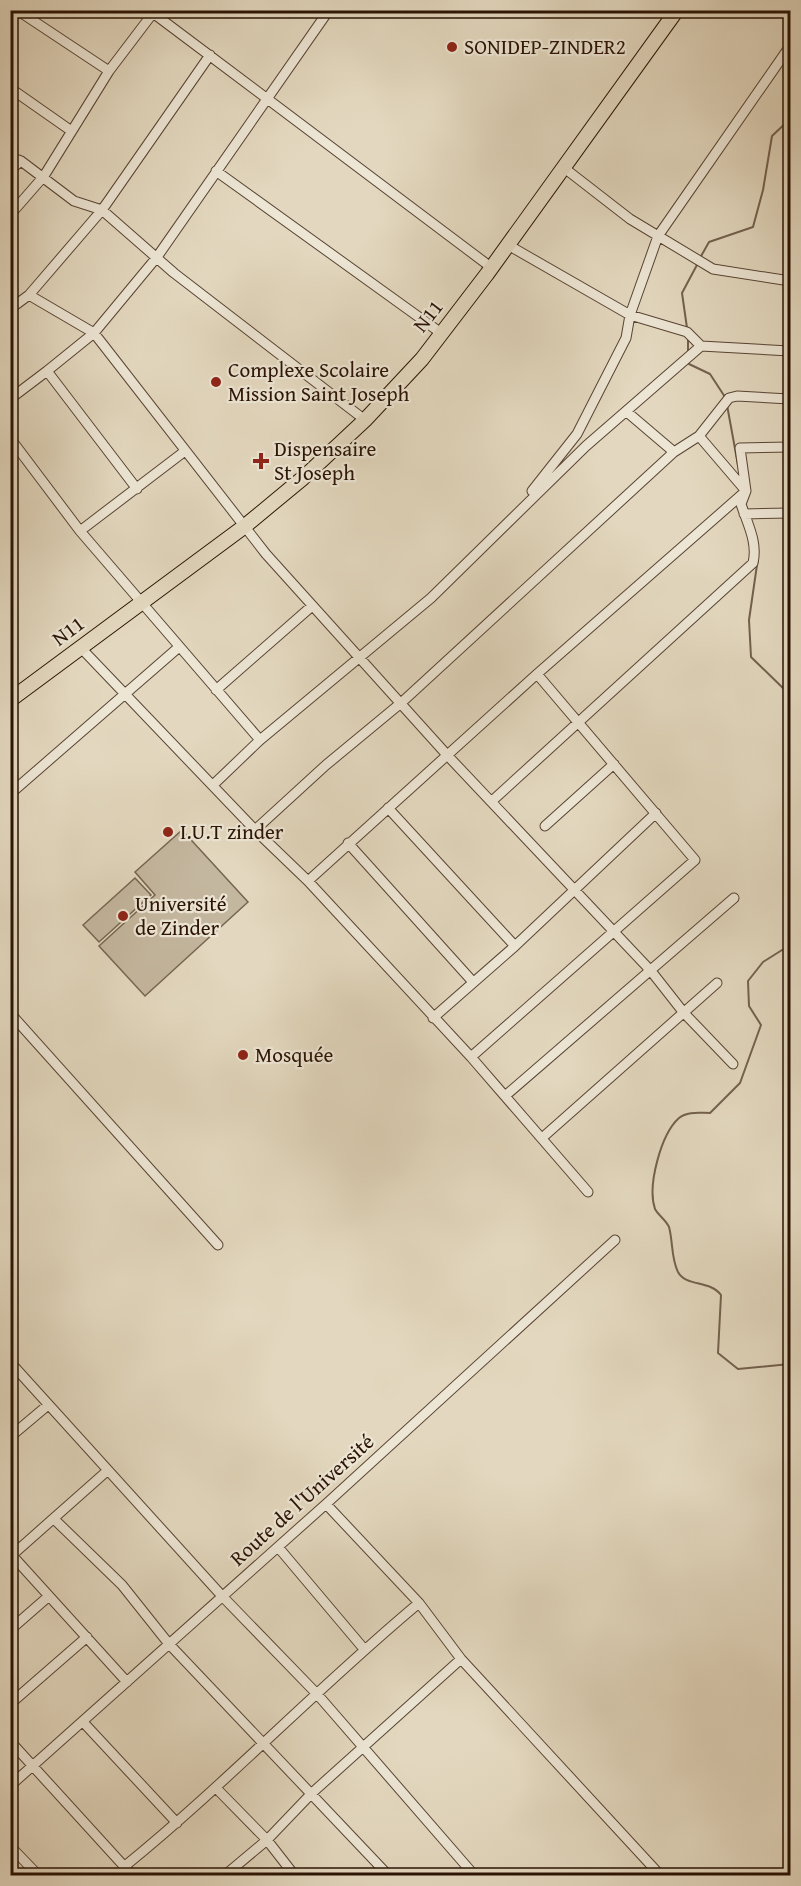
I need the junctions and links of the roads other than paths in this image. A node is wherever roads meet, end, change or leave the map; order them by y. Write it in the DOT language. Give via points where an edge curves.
graph roads {
  1 [pos="17,10"];
  2 [pos="329,10"];
  3 [pos="677,10"];
  4 [pos="151,12"];
  5 [pos="790,46"];
  6 [pos="210,55"];
  7 [pos="787,59"];
  8 [pos="109,71"];
  9 [pos="10,88"];
  10 [pos="268,99"];
  11 [pos="70,130"];
  12 [pos="10,158"];
  13 [pos="21,160"];
  14 [pos="563,167"];
  15 [pos="10,170"];
  16 [pos="216,171"];
  17 [pos="44,176"];
  18 [pos="102,210"];
  19 [pos="10,215"];
  20 [pos="658,236"];
  21 [pos="508,245"];
  22 [pos="157,257"];
  23 [pos="492,268"];
  24 [pos="790,281"];
  25 [pos="29,295"];
  26 [pos="10,309"];
  27 [pos="630,315"];
  28 [pos="94,333"];
  29 [pos="441,333"];
  30 [pos="701,346"];
  31 [pos="790,351"];
  32 [pos="47,371"];
  33 [pos="10,399"];
  34 [pos="790,399"];
  35 [pos="627,412"];
  36 [pos="365,420"];
  37 [pos="699,436"];
  38 [pos="10,438"];
  39 [pos="790,447"];
  40 [pos="185,451"];
  41 [pos="674,452"];
  42 [pos="137,489"];
  43 [pos="746,491"];
  44 [pos="790,513"];
  45 [pos="744,514"];
  46 [pos="512,518"];
  47 [pos="244,526"];
  48 [pos="80,531"];
  49 [pos="141,603"];
  50 [pos="312,606"];
  51 [pos="180,647"];
  52 [pos="81,648"];
  53 [pos="361,657"];
  54 [pos="537,674"];
  55 [pos="216,690"];
  56 [pos="124,694"];
  57 [pos="10,700"];
  58 [pos="401,703"];
  59 [pos="579,724"];
  60 [pos="260,740"];
  61 [pos="448,756"];
  62 [pos="614,764"];
  63 [pos="213,785"];
  64 [pos="10,794"];
  65 [pos="492,801"];
  66 [pos="388,808"];
  67 [pos="656,813"];
  68 [pos="544,826"];
  69 [pos="255,830"];
  70 [pos="348,843"];
  71 [pos="308,881"];
  72 [pos="574,891"];
  73 [pos="734,898"];
  74 [pos="614,931"];
  75 [pos="515,946"];
  76 [pos="651,971"];
  77 [pos="473,982"];
  78 [pos="717,983"];
  79 [pos="10,1013"];
  80 [pos="684,1013"];
  81 [pos="433,1018"];
  82 [pos="471,1057"];
  83 [pos="733,1064"];
  84 [pos="505,1096"];
  85 [pos="542,1138"];
  86 [pos="588,1192"];
  87 [pos="615,1240"];
  88 [pos="218,1245"];
  89 [pos="10,1362"];
  90 [pos="48,1404"];
  91 [pos="10,1437"];
  92 [pos="107,1472"];
  93 [pos="326,1504"];
  94 [pos="54,1519"];
  95 [pos="278,1547"];
  96 [pos="11,1555"];
  97 [pos="49,1596"];
  98 [pos="222,1596"];
  99 [pos="419,1604"];
  100 [pos="10,1630"];
  101 [pos="87,1637"];
  102 [pos="169,1644"];
  103 [pos="364,1649"];
  104 [pos="461,1659"];
  105 [pos="127,1682"];
  106 [pos="317,1694"];
  107 [pos="10,1704"];
  108 [pos="83,1722"];
  109 [pos="10,1741"];
  110 [pos="264,1744"];
  111 [pos="365,1748"];
  112 [pos="32,1765"];
  113 [pos="10,1786"];
  114 [pos="217,1789"];
  115 [pos="312,1793"];
  116 [pos="177,1823"];
  117 [pos="267,1840"];
  118 [pos="10,1846"];
  119 [pos="125,1866"];
  120 [pos="39,1875"];
  121 [pos="134,1875"];
  122 [pos="224,1875"];
  123 [pos="295,1875"];
  124 [pos="389,1875"];
  125 [pos="475,1875"];
  126 [pos="661,1875"];
  1 -- 8 [label="street"];
  2 -- 10 [label="street"];
  3 -- 14 [label="main road, N11"];
  4 -- 6 [label="street"];
  4 -- 8 [label="street"];
  5 -- 7 [label="street"];
  6 -- 10 [label="street"];
  6 -- 18 [label="street"];
  7 -- 20 [label="street"];
  8 -- 11 [label="street"];
  9 -- 11 [label="street"];
  10 -- 16 [label="street"];
  10 -- 23 [label="street"];
  11 -- 17 [label="street"];
  12 -- 13 [label="street"];
  13 -- 15 [label="street"];
  13 -- 17 [label="street"];
  14 -- 20 [label="street"];
  14 -- 21 [label="main road, N11"];
  16 -- 22 [label="street"];
  16 -- 29 [label="street"];
  17 -- 18 [label="street" via="74,201"];
  17 -- 19 [label="street"];
  18 -- 22 [label="street"];
  18 -- 25 [label="street"];
  20 -- 24 [label="street" via="713,269"];
  20 -- 27 [label="street"];
  21 -- 23 [label="main road, N11"];
  21 -- 27 [label="street"];
  22 -- 28 [label="street"];
  22 -- 36 [label="street"];
  23 -- 29 [label="main road, N11"];
  25 -- 26 [label="street"];
  25 -- 28 [label="street"];
  27 -- 30 [label="street" via="687,332"];
  27 -- 46 [label="street" via="626,338 576,434"];
  28 -- 32 [label="street"];
  28 -- 40 [label="street"];
  29 -- 36 [label="main road, N11"];
  30 -- 31 [label="street"];
  30 -- 35 [label="street"];
  32 -- 33 [label="street"];
  32 -- 42 [label="street"];
  34 -- 37 [label="street" via="729,398"];
  35 -- 41 [label="street"];
  35 -- 46 [label="street"];
  36 -- 47 [label="main road, N11"];
  37 -- 41 [label="street"];
  37 -- 43 [label="street"];
  38 -- 48 [label="street"];
  39 -- 43 [label="street" via="740,448"];
  40 -- 42 [label="street"];
  40 -- 47 [label="street"];
  41 -- 58 [label="street"];
  42 -- 48 [label="street"];
  43 -- 45 [label="street" via="741,504"];
  43 -- 54 [label="street"];
  44 -- 45 [label="street"];
  45 -- 59 [label="street" via="752,535 753,563"];
  46 -- 53 [label="street" via="459,572"];
  47 -- 49 [label="main road, N11"];
  47 -- 50 [label="street"];
  48 -- 49 [label="street"];
  49 -- 51 [label="street"];
  49 -- 52 [label="main road, N11"];
  50 -- 53 [label="street"];
  50 -- 55 [label="street"];
  51 -- 55 [label="street"];
  51 -- 56 [label="street"];
  52 -- 56 [label="street"];
  52 -- 57 [label="main road, N11"];
  53 -- 58 [label="street"];
  53 -- 60 [label="street"];
  54 -- 59 [label="street"];
  54 -- 61 [label="street"];
  55 -- 60 [label="street"];
  56 -- 63 [label="street"];
  56 -- 64 [label="street"];
  58 -- 61 [label="street"];
  58 -- 69 [label="street"];
  59 -- 62 [label="street"];
  59 -- 65 [label="street"];
  60 -- 63 [label="street"];
  61 -- 65 [label="street"];
  61 -- 66 [label="street"];
  62 -- 67 [label="street"];
  62 -- 68 [label="street"];
  63 -- 69 [label="street"];
  65 -- 72 [label="street"];
  66 -- 70 [label="street"];
  66 -- 75 [label="street"];
  67 -- 72 [label="street"];
  67 -- 74 [label="street" via="695,860"];
  69 -- 71 [label="street"];
  70 -- 71 [label="street"];
  70 -- 77 [label="street"];
  71 -- 81 [label="street"];
  72 -- 74 [label="street"];
  72 -- 75 [label="street"];
  73 -- 76 [label="street"];
  74 -- 76 [label="street"];
  74 -- 82 [label="street"];
  75 -- 77 [label="street"];
  76 -- 80 [label="street"];
  76 -- 84 [label="street"];
  77 -- 81 [label="street"];
  78 -- 80 [label="street"];
  79 -- 88 [label="street"];
  80 -- 83 [label="street"];
  80 -- 85 [label="street"];
  81 -- 82 [label="street"];
  82 -- 84 [label="street"];
  84 -- 85 [label="street"];
  85 -- 86 [label="street"];
  87 -- 93 [label="street, Route de l'Université"];
  89 -- 90 [label="street"];
  90 -- 91 [label="street"];
  90 -- 92 [label="street"];
  92 -- 94 [label="street"];
  92 -- 98 [label="street"];
  93 -- 95 [label="street, Route de l'Université"];
  93 -- 99 [label="street"];
  94 -- 96 [label="street"];
  94 -- 102 [label="street" via="122,1585"];
  95 -- 98 [label="street, Route de l'Université"];
  95 -- 103 [label="street"];
  96 -- 97 [label="street"];
  97 -- 100 [label="street"];
  97 -- 101 [label="street"];
  98 -- 102 [label="street, Route de l'Université"];
  98 -- 106 [label="street"];
  99 -- 103 [label="street"];
  99 -- 104 [label="street"];
  101 -- 105 [label="street"];
  101 -- 107 [label="street"];
  102 -- 105 [label="street, Route de l'Université"];
  102 -- 110 [label="street"];
  103 -- 106 [label="street"];
  104 -- 111 [label="street"];
  104 -- 126 [label="street"];
  105 -- 108 [label="street, Route de l'Université"];
  106 -- 110 [label="street"];
  106 -- 111 [label="street"];
  108 -- 112 [label="street, Route de l'Université"];
  108 -- 116 [label="street"];
  109 -- 112 [label="street"];
  110 -- 114 [label="street"];
  110 -- 115 [label="street"];
  111 -- 115 [label="street"];
  111 -- 125 [label="street"];
  112 -- 113 [label="street, Route de l'Université"];
  112 -- 119 [label="street"];
  114 -- 116 [label="street"];
  114 -- 117 [label="street"];
  115 -- 117 [label="street"];
  115 -- 124 [label="street"];
  116 -- 119 [label="street"];
  117 -- 122 [label="street"];
  117 -- 123 [label="street"];
  118 -- 120 [label="street"];
  119 -- 121 [label="street"];
}
